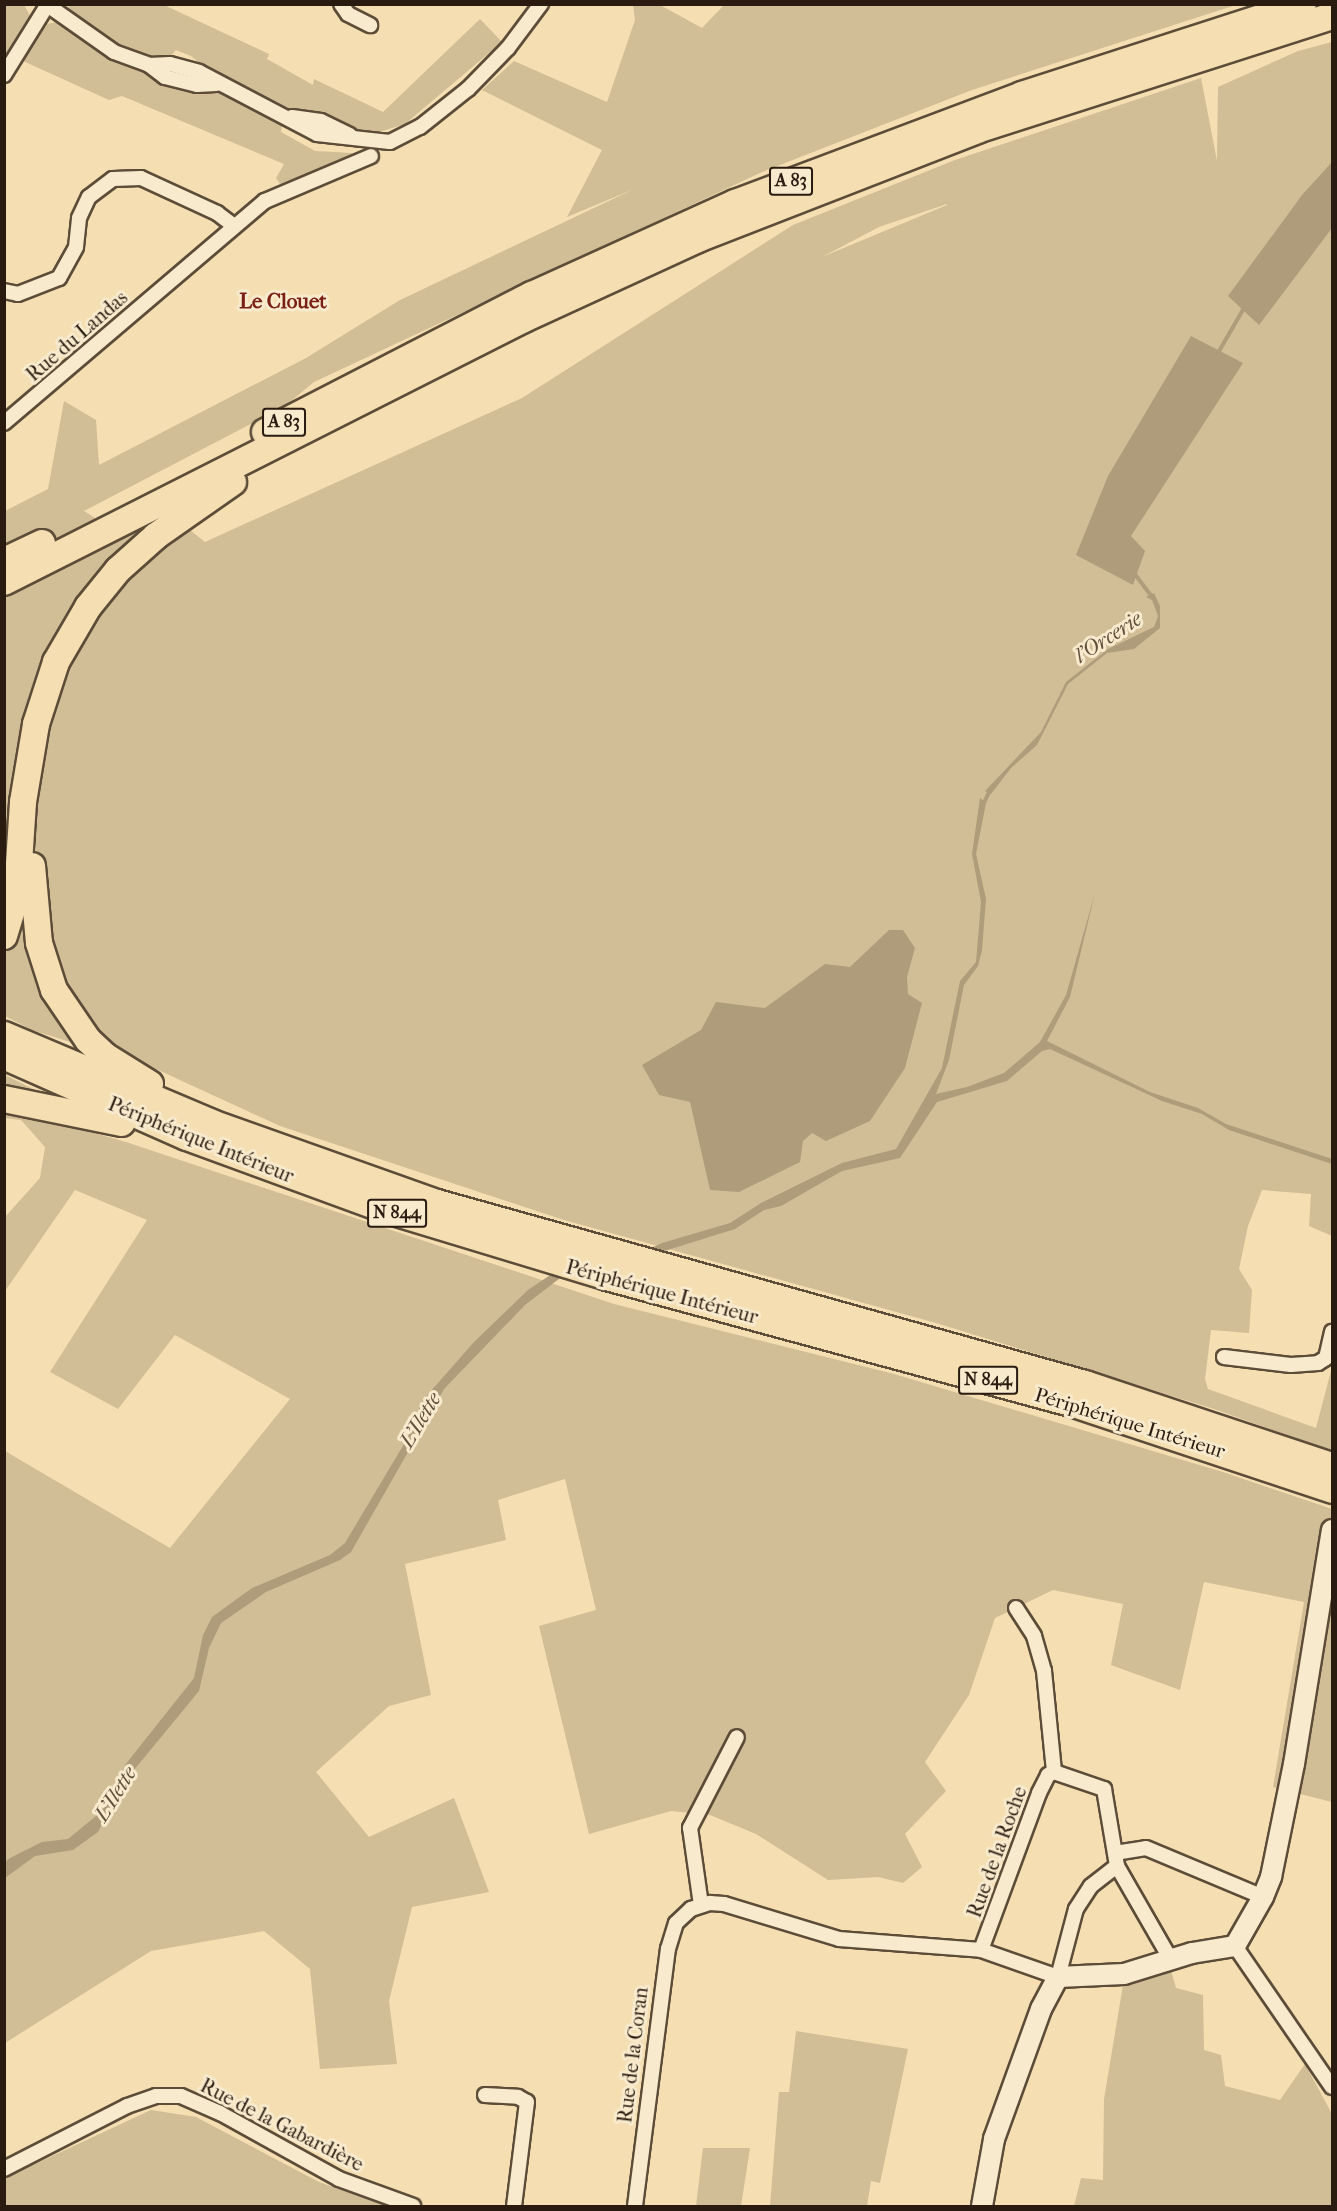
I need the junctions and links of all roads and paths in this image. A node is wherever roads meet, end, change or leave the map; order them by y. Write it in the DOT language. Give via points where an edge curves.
graph roads {
  1 [pos="341,4"];
  2 [pos="541,4"];
  3 [pos="1304,4"];
  4 [pos="47,5"];
  5 [pos="1332,16"];
  6 [pos="370,25"];
  7 [pos="4,75"];
  8 [pos="371,156"];
  9 [pos="233,225"];
  10 [pos="4,291"];
  11 [pos="4,423"];
  12 [pos="308,430"];
  13 [pos="81,533"];
  14 [pos="42,552"];
  15 [pos="4,561"];
  16 [pos="4,572"];
  17 [pos="4,582"];
  18 [pos="33,744"];
  19 [pos="4,936"];
  20 [pos="4,1035"];
  21 [pos="4,1056"];
  22 [pos="4,1099"];
  23 [pos="212,1123"];
  24 [pos="246,1160"];
  25 [pos="553,1250"];
  26 [pos="1332,1332"];
  27 [pos="1224,1357"];
  28 [pos="1332,1466"];
  29 [pos="1332,1490"];
  30 [pos="1332,1530"];
  31 [pos="1016,1608"];
  32 [pos="737,1737"];
  33 [pos="1054,1772"];
  34 [pos="1116,1860"];
  35 [pos="1263,1897"];
  36 [pos="701,1905"];
  37 [pos="1235,1946"];
  38 [pos="981,1950"];
  39 [pos="1171,1960"];
  40 [pos="1058,1977"];
  41 [pos="1332,2087"];
  42 [pos="485,2095"];
  43 [pos="4,2169"];
  44 [pos="413,2206"];
  45 [pos="514,2206"];
  46 [pos="634,2206"];
  47 [pos="982,2206"];
  1 -- 6 [label="street" via="348,14"];
  2 -- 4 [label="street" via="474,84 402,138 384,142 317,134 216,84 180,82 114,52"];
  3 -- 13 [label="highway, A 83" via="1022,94 688,223 522,299 162,485"];
  4 -- 7 [label="street"];
  5 -- 12 [label="highway, A 83" via="1061,101 777,206 573,295"];
  8 -- 9 [label="street, Rue du Landas" via="265,201"];
  9 -- 10 [label="street" via="217,213 141,178 113,178 89,197 79,218 76,247 59,278 18,294"];
  9 -- 11 [label="street, Rue du Landas"];
  12 -- 13 [label="highway, A 83"];
  12 -- 18 [label="highway" via="174,522 103,586 56,662"];
  13 -- 14 [label="highway"];
  14 -- 15 [label="highway"];
  14 -- 16 [label="highway"];
  14 -- 17 [label="highway"];
  18 -- 19 [label="highway" via="16,893"];
  18 -- 23 [label="highway" via="38,767 32,866 34,917 54,990 75,1024 105,1056 154,1087 195,1104"];
  20 -- 23 [label="highway, N 844"];
  21 -- 24 [label="highway, Périphérique Intérieur / N 844"];
  22 -- 24 [label="highway" via="130,1125 223,1162"];
  23 -- 25 [label="highway, N 844"];
  24 -- 25 [label="highway, Périphérique Intérieur / N 844" via="354,1200"];
  25 -- 28 [label="highway, N 844" via="661,1269 1085,1384"];
  25 -- 29 [label="highway, Périphérique Intérieur / N 844" via="638,1286 1077,1405"];
  26 -- 27 [label="street" via="1326,1358 1317,1363 1291,1365"];
  30 -- 35 [label="street" via="1294,1764 1271,1877"];
  31 -- 33 [label="street" via="1034,1636 1044,1671"];
  32 -- 36 [label="street" via="690,1828"];
  33 -- 34 [label="street" via="1104,1790"];
  33 -- 38 [label="street, Rue de la Roche" via="1048,1775 1039,1793"];
  34 -- 35 [label="street" via="1146,1848"];
  34 -- 39 [label="street"];
  34 -- 40 [label="street" via="1090,1886 1076,1909"];
  35 -- 37 [label="street"];
  36 -- 38 [label="street" via="730,1905 839,1940"];
  36 -- 46 [label="street, Rue de la Coran" via="685,1913 672,1931"];
  37 -- 39 [label="street"];
  37 -- 41 [label="street"];
  38 -- 40 [label="street"];
  39 -- 40 [label="street" via="1104,1978"];
  40 -- 47 [label="street" via="1041,2008 994,2139"];
  42 -- 45 [label="street" via="518,2097 527,2102"];
  43 -- 44 [label="street, Rue de la Gabardière" via="127,2106 156,2096 181,2096 220,2113 339,2179"];
}
